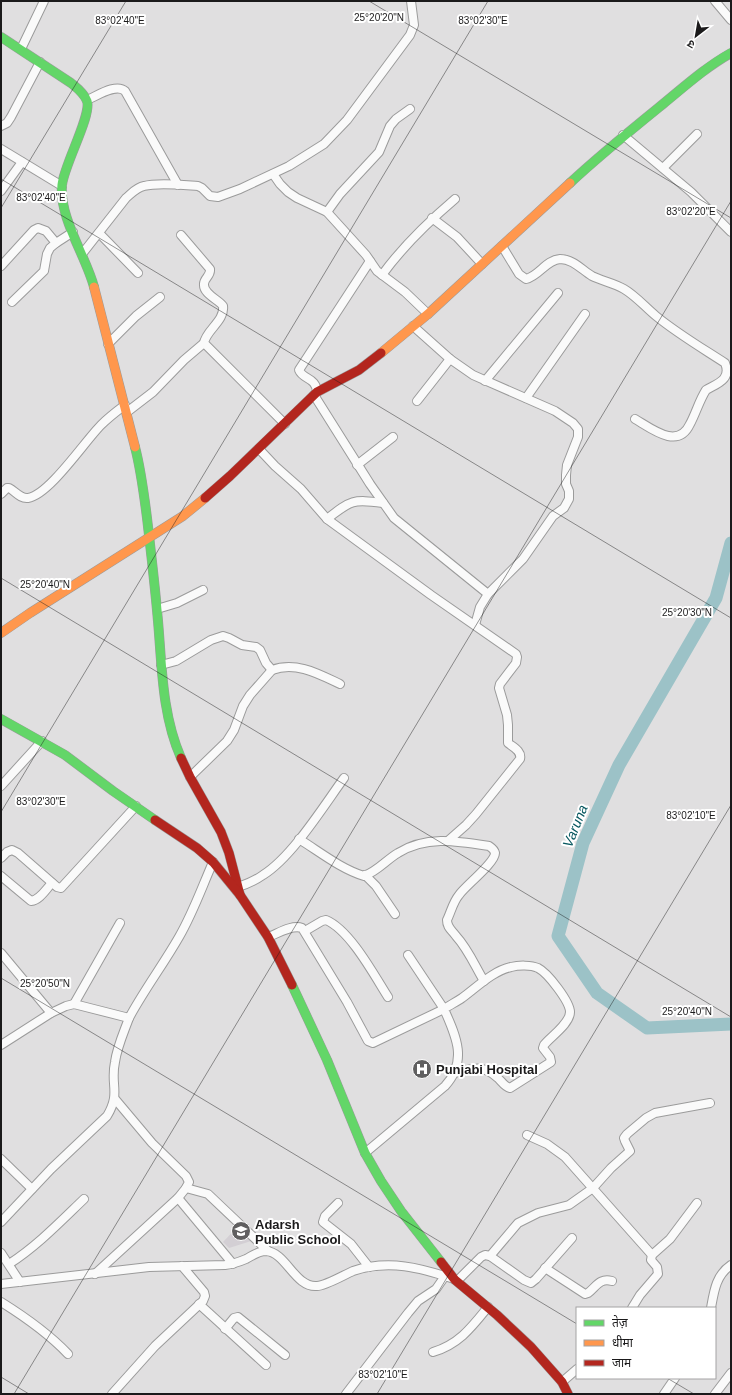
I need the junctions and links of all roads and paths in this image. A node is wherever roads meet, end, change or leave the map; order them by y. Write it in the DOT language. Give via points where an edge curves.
graph roads {
  1 [pos="44,1"];
  2 [pos="403,1"];
  3 [pos="410,1"];
  4 [pos="715,1"];
  5 [pos="731,20"];
  6 [pos="1,37"];
  7 [pos="21,49"];
  8 [pos="731,53"];
  9 [pos="40,62"];
  10 [pos="87,100"];
  11 [pos="410,109"];
  12 [pos="1,126"];
  13 [pos="697,134"];
  14 [pos="623,135"];
  15 [pos="1,149"];
  16 [pos="22,162"];
  17 [pos="663,168"];
  18 [pos="273,174"];
  19 [pos="178,185"];
  20 [pos="62,186"];
  21 [pos="1,190"];
  22 [pos="455,199"];
  23 [pos="327,212"];
  24 [pos="432,218"];
  25 [pos="73,232"];
  26 [pos="731,232"];
  27 [pos="99,233"];
  28 [pos="181,235"];
  29 [pos="56,243"];
  30 [pos="502,246"];
  31 [pos="82,254"];
  32 [pos="370,261"];
  33 [pos="482,264"];
  34 [pos="1,266"];
  35 [pos="138,273"];
  36 [pos="382,275"];
  37 [pos="558,294"];
  38 [pos="160,297"];
  39 [pos="12,302"];
  40 [pos="428,314"];
  41 [pos="585,314"];
  42 [pos="414,326"];
  43 [pos="204,343"];
  44 [pos="108,344"];
  45 [pos="450,359"];
  46 [pos="485,381"];
  47 [pos="316,393"];
  48 [pos="526,398"];
  49 [pos="417,401"];
  50 [pos="126,408"];
  51 [pos="635,419"];
  52 [pos="285,424"];
  53 [pos="393,438"];
  54 [pos="259,449"];
  55 [pos="357,465"];
  56 [pos="1,494"];
  57 [pos="383,503"];
  58 [pos="328,519"];
  59 [pos="149,536"];
  60 [pos="203,590"];
  61 [pos="488,594"];
  62 [pos="157,609"];
  63 [pos="475,625"];
  64 [pos="1,633"];
  65 [pos="161,665"];
  66 [pos="272,670"];
  67 [pos="340,684"];
  68 [pos="1,719"];
  69 [pos="42,741"];
  70 [pos="190,777"];
  71 [pos="344,778"];
  72 [pos="1,786"];
  73 [pos="136,806"];
  74 [pos="299,839"];
  75 [pos="449,840"];
  76 [pos="1,858"];
  77 [pos="213,862"];
  78 [pos="366,875"];
  79 [pos="1,876"];
  80 [pos="52,883"];
  81 [pos="239,891"];
  82 [pos="395,914"];
  83 [pos="120,924"];
  84 [pos="305,931"];
  85 [pos="268,937"];
  86 [pos="1,953"];
  87 [pos="408,955"];
  88 [pos="484,981"];
  89 [pos="388,997"];
  90 [pos="74,1004"];
  91 [pos="444,1008"];
  92 [pos="51,1013"];
  93 [pos="129,1018"];
  94 [pos="1,1045"];
  95 [pos="455,1073"];
  96 [pos="115,1099"];
  97 [pos="710,1103"];
  98 [pos="527,1134"];
  99 [pos="365,1153"];
  100 [pos="1,1159"];
  101 [pos="186,1188"];
  102 [pos="593,1188"];
  103 [pos="32,1189"];
  104 [pos="178,1198"];
  105 [pos="84,1199"];
  106 [pos="338,1203"];
  107 [pos="697,1203"];
  108 [pos="1,1222"];
  109 [pos="572,1238"];
  110 [pos="268,1251"];
  111 [pos="1,1253"];
  112 [pos="652,1255"];
  113 [pos="490,1256"];
  114 [pos="9,1264"];
  115 [pos="233,1264"];
  116 [pos="731,1265"];
  117 [pos="182,1266"];
  118 [pos="370,1268"];
  119 [pos="545,1268"];
  120 [pos="95,1274"];
  121 [pos="445,1276"];
  122 [pos="456,1281"];
  123 [pos="612,1281"];
  124 [pos="20,1282"];
  125 [pos="2,1285"];
  126 [pos="1,1302"];
  127 [pos="199,1304"];
  128 [pos="633,1307"];
  129 [pos="711,1307"];
  130 [pos="488,1308"];
  131 [pos="225,1328"];
  132 [pos="433,1352"];
  133 [pos="68,1354"];
  134 [pos="285,1355"];
  135 [pos="266,1365"];
  136 [pos="576,1370"];
  137 [pos="731,1373"];
  138 [pos="674,1379"];
  139 [pos="562,1382"];
  140 [pos="112,1394"];
  141 [pos="346,1394"];
  142 [pos="568,1394"];
  143 [pos="664,1394"];
  144 [pos="715,1394"];
  1 -- 7 [label="street"];
  2 -- 3 [label="street"];
  3 -- 18 [label="street" via="414,25 410,35 347,120 324,144"];
  4 -- 5 [label="street"];
  6 -- 7 [label="street"];
  7 -- 9 [label="street"];
  8 -- 14 [label="street" via="713,64"];
  9 -- 10 [label="street" via="81,91"];
  9 -- 12 [label="street" via="11,117"];
  10 -- 19 [label="street" via="116,87 125,91"];
  10 -- 20 [label="street" via="86,117 66,167"];
  11 -- 23 [label="street" via="390,126 379,152"];
  13 -- 17 [label="street"];
  14 -- 17 [label="street"];
  14 -- 30 [label="street"];
  15 -- 16 [label="street"];
  16 -- 20 [label="street"];
  16 -- 21 [label="street"];
  17 -- 26 [label="street"];
  18 -- 19 [label="street" via="240,190 218,197 210,196 198,186"];
  18 -- 23 [label="street" via="288,192"];
  19 -- 27 [label="street" via="154,184 134,190"];
  20 -- 25 [label="street" via="66,215"];
  22 -- 24 [label="street"];
  23 -- 32 [label="street"];
  24 -- 33 [label="street" via="457,237"];
  24 -- 36 [label="street" via="406,244"];
  25 -- 29 [label="street"];
  25 -- 31 [label="street"];
  27 -- 31 [label="street"];
  27 -- 35 [label="street"];
  28 -- 43 [label="street" via="210,269 204,286 224,309"];
  29 -- 34 [label="street" via="46,231 38,228"];
  29 -- 39 [label="street" via="47,254 44,271"];
  30 -- 33 [label="street"];
  30 -- 51 [label="street" via="519,274 526,279 544,266 560,259 602,281 623,288 656,316 725,363 728,368 728,373 720,384 706,390 690,425 679,436 661,434"];
  31 -- 44 [label="street" via="98,300"];
  32 -- 36 [label="street"];
  32 -- 47 [label="street" via="299,370 315,383"];
  33 -- 40 [label="street"];
  36 -- 40 [label="street"];
  37 -- 46 [label="street"];
  38 -- 44 [label="street"];
  40 -- 42 [label="street"];
  41 -- 48 [label="street"];
  42 -- 45 [label="street"];
  42 -- 47 [label="street" via="359,370"];
  43 -- 50 [label="street" via="153,392"];
  43 -- 52 [label="street"];
  44 -- 50 [label="street"];
  45 -- 46 [label="street"];
  45 -- 49 [label="street"];
  46 -- 48 [label="street"];
  47 -- 52 [label="street"];
  47 -- 55 [label="street"];
  48 -- 61 [label="street" via="565,417 578,429 578,437 567,465 566,484 569,498 564,508 553,516 523,559"];
  50 -- 56 [label="street" via="102,424 39,494 25,498 9,488"];
  50 -- 59 [label="street" via="140,467"];
  52 -- 54 [label="street"];
  53 -- 55 [label="street"];
  54 -- 58 [label="street"];
  54 -- 59 [label="street" via="199,503"];
  55 -- 57 [label="street"];
  57 -- 58 [label="street" via="356,500"];
  57 -- 61 [label="street" via="400,523"];
  58 -- 63 [label="street"];
  59 -- 62 [label="street"];
  59 -- 64 [label="street"];
  60 -- 62 [label="street" via="177,603"];
  61 -- 63 [label="street" via="480,607"];
  62 -- 65 [label="street"];
  63 -- 75 [label="street" via="516,654 516,663 499,688 507,715 508,742 521,756 476,814"];
  65 -- 66 [label="street" via="180,659 211,640 223,636 260,650"];
  65 -- 70 [label="street" via="170,722 178,750"];
  66 -- 67 [label="street" via="297,667 318,673"];
  66 -- 70 [label="street" via="250,695 227,740"];
  68 -- 69 [label="street"];
  69 -- 72 [label="street"];
  69 -- 73 [label="street"];
  70 -- 81 [label="street" via="220,832 229,853"];
  71 -- 74 [label="street"];
  73 -- 77 [label="street"];
  73 -- 80 [label="street" via="64,886 61,888"];
  74 -- 78 [label="street" via="333,861 356,873"];
  74 -- 81 [label="street" via="276,865"];
  75 -- 78 [label="street" via="408,847"];
  75 -- 88 [label="street" via="489,846 495,852 482,872 459,894 447,920 450,930 464,947"];
  76 -- 80 [label="street" via="12,850"];
  77 -- 81 [label="street"];
  77 -- 93 [label="street" via="180,936"];
  78 -- 82 [label="street"];
  79 -- 80 [label="street" via="31,901 38,898"];
  81 -- 85 [label="street"];
  83 -- 90 [label="street"];
  84 -- 85 [label="street" via="298,926"];
  84 -- 89 [label="street" via="326,920 338,927 352,942"];
  84 -- 91 [label="street" via="370,1043"];
  85 -- 99 [label="street" via="327,1060"];
  86 -- 92 [label="street"];
  87 -- 91 [label="street"];
  88 -- 91 [label="street"];
  88 -- 95 [label="street" via="512,966 526,965 538,968 548,976 561,994 570,1012 569,1018 544,1045 543,1048 551,1062 510,1088 481,1068"];
  90 -- 92 [label="street"];
  90 -- 93 [label="street"];
  91 -- 95 [label="street" via="456,1042 458,1063"];
  92 -- 94 [label="street"];
  93 -- 96 [label="street" via="115,1061"];
  95 -- 99 [label="street" via="445,1086"];
  96 -- 101 [label="street" via="152,1143 186,1176 189,1182"];
  96 -- 103 [label="street" via="107,1116"];
  97 -- 102 [label="street" via="655,1113 646,1118 624,1138 630,1151 628,1154"];
  98 -- 102 [label="street" via="558,1151"];
  99 -- 122 [label="street" via="401,1211"];
  100 -- 103 [label="street"];
  101 -- 104 [label="street"];
  101 -- 110 [label="street" via="208,1194"];
  102 -- 112 [label="street"];
  102 -- 113 [label="street" via="569,1205 538,1213 518,1223"];
  103 -- 108 [label="street"];
  104 -- 115 [label="street"];
  104 -- 120 [label="street"];
  105 -- 114 [label="street" via="46,1236"];
  106 -- 118 [label="street" via="325,1216 324,1222 351,1244"];
  107 -- 112 [label="street" via="670,1239"];
  109 -- 119 [label="street"];
  110 -- 115 [label="street"];
  110 -- 118 [label="street" via="302,1281 316,1287 344,1274"];
  111 -- 114 [label="street"];
  112 -- 128 [label="street" via="651,1260 657,1267 658,1274"];
  113 -- 119 [label="street" via="528,1283"];
  113 -- 122 [label="street" via="480,1257"];
  114 -- 124 [label="street"];
  115 -- 117 [label="street"];
  116 -- 129 [label="street" via="724,1270 717,1282"];
  117 -- 120 [label="street" via="149,1267"];
  117 -- 127 [label="street" via="204,1292 205,1296"];
  118 -- 121 [label="street" via="399,1265"];
  119 -- 123 [label="street" via="585,1294 600,1281"];
  120 -- 124 [label="street"];
  121 -- 122 [label="street"];
  121 -- 141 [label="street" via="436,1289 418,1301"];
  122 -- 130 [label="street"];
  124 -- 125 [label="street"];
  126 -- 133 [label="street" via="35,1324"];
  127 -- 131 [label="street"];
  127 -- 140 [label="street" via="155,1346"];
  130 -- 132 [label="street" via="464,1336"];
  130 -- 139 [label="street" via="531,1347"];
  131 -- 134 [label="street" via="238,1317"];
  131 -- 135 [label="street"];
  136 -- 139 [label="street"];
  137 -- 144 [label="street"];
  138 -- 143 [label="street"];
  139 -- 142 [label="street"];
}
